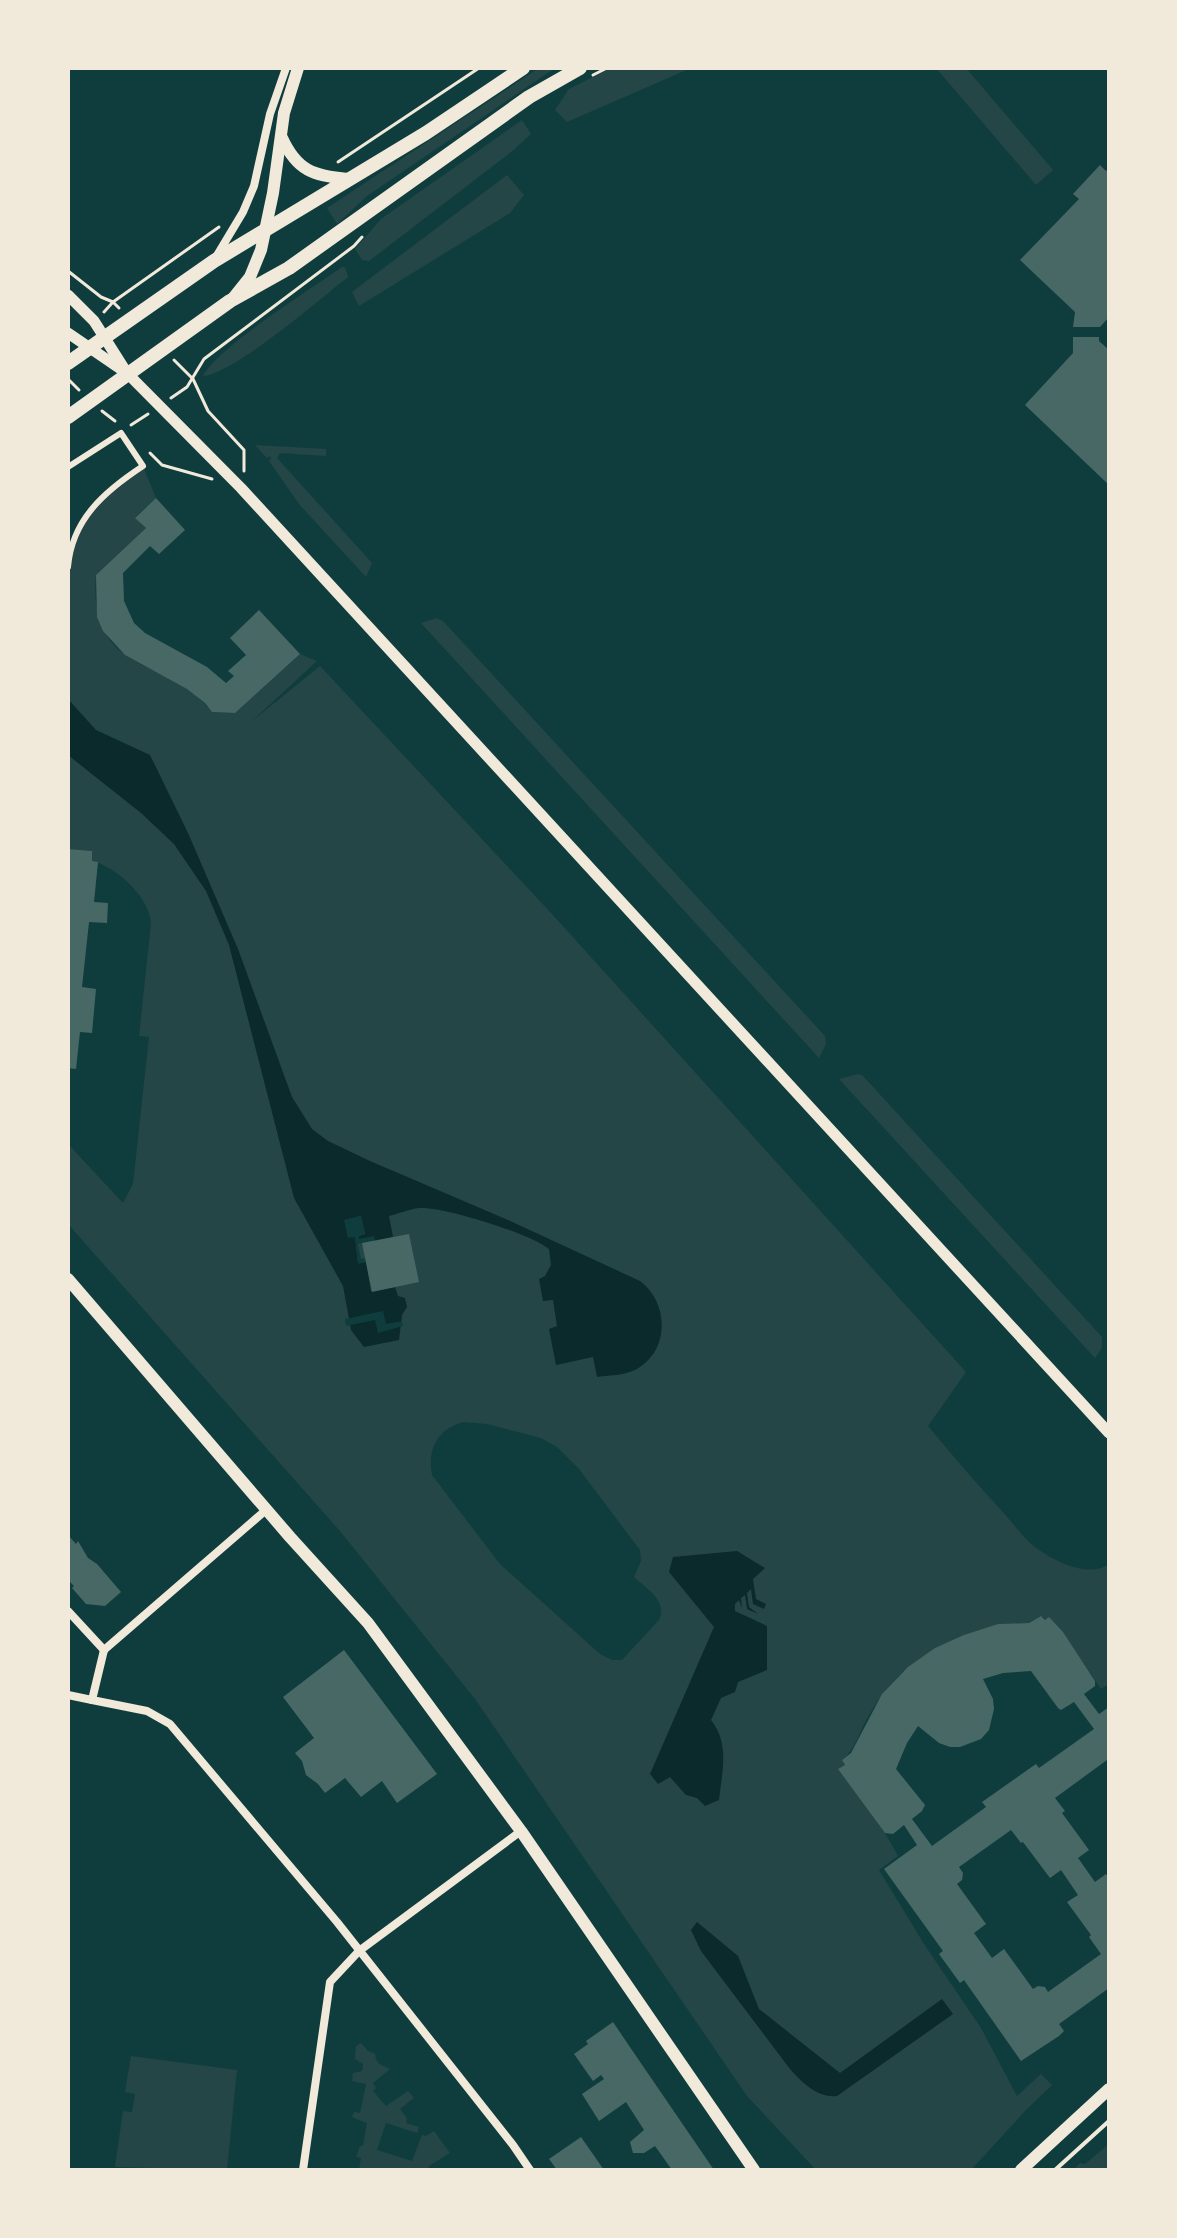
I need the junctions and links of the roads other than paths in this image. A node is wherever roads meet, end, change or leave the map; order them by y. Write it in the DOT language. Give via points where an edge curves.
graph roads {
  1 [pos="286,68"];
  2 [pos="298,68"];
  3 [pos="523,68"];
  4 [pos="580,68"];
  5 [pos="281,136"];
  6 [pos="348,179"];
  7 [pos="267,228"];
  8 [pos="214,261"];
  9 [pos="68,295"];
  10 [pos="230,301"];
  11 [pos="68,333"];
  12 [pos="105,337"];
  13 [pos="89,348"];
  14 [pos="68,363"];
  15 [pos="128,374"];
  16 [pos="68,417"];
  17 [pos="68,467"];
  18 [pos="68,567"];
  19 [pos="68,1279"];
  20 [pos="1109,1433"];
  21 [pos="266,1510"];
  22 [pos="68,1611"];
  23 [pos="104,1650"];
  24 [pos="68,1695"];
  25 [pos="92,1700"];
  26 [pos="521,1831"];
  27 [pos="359,1951"];
  28 [pos="1109,2089"];
  29 [pos="1109,2121"];
  30 [pos="741,2149"];
  31 [pos="303,2170"];
  32 [pos="530,2170"];
  33 [pos="754,2170"];
  34 [pos="762,2170"];
  35 [pos="1021,2170"];
  36 [pos="1055,2170"];
  1 -- 8 [label="street" via="254,186"];
  2 -- 5 [label="main road"];
  3 -- 6 [label="main road"];
  4 -- 10 [label="main road" via="516,106 289,268"];
  5 -- 6 [label="main road" via="311,173"];
  5 -- 7 [label="main road"];
  6 -- 7 [label="main road"];
  7 -- 8 [label="main road"];
  7 -- 10 [label="main road" via="257,264"];
  8 -- 12 [label="main road"];
  9 -- 12 [label="street"];
  10 -- 15 [label="main road"];
  11 -- 13 [label="street"];
  12 -- 13 [label="main road"];
  12 -- 15 [label="street"];
  13 -- 14 [label="main road"];
  13 -- 15 [label="street"];
  15 -- 16 [label="main road"];
  15 -- 20 [label="street" via="241,488"];
  17 -- 18 [label="street" via="121,433 143,466 85,515"];
  19 -- 21 [label="main road"];
  21 -- 23 [label="street"];
  21 -- 26 [label="main road" via="368,1623"];
  22 -- 23 [label="street"];
  23 -- 25 [label="street"];
  24 -- 25 [label="street"];
  25 -- 27 [label="street" via="147,1711 170,1724"];
  26 -- 27 [label="street"];
  26 -- 30 [label="main road"];
  27 -- 31 [label="street" via="330,1982"];
  27 -- 32 [label="street"];
  28 -- 35 [label="main road"];
  29 -- 36 [label="lane"];
  30 -- 33 [label="main road"];
  30 -- 34 [label="main road"];
}
